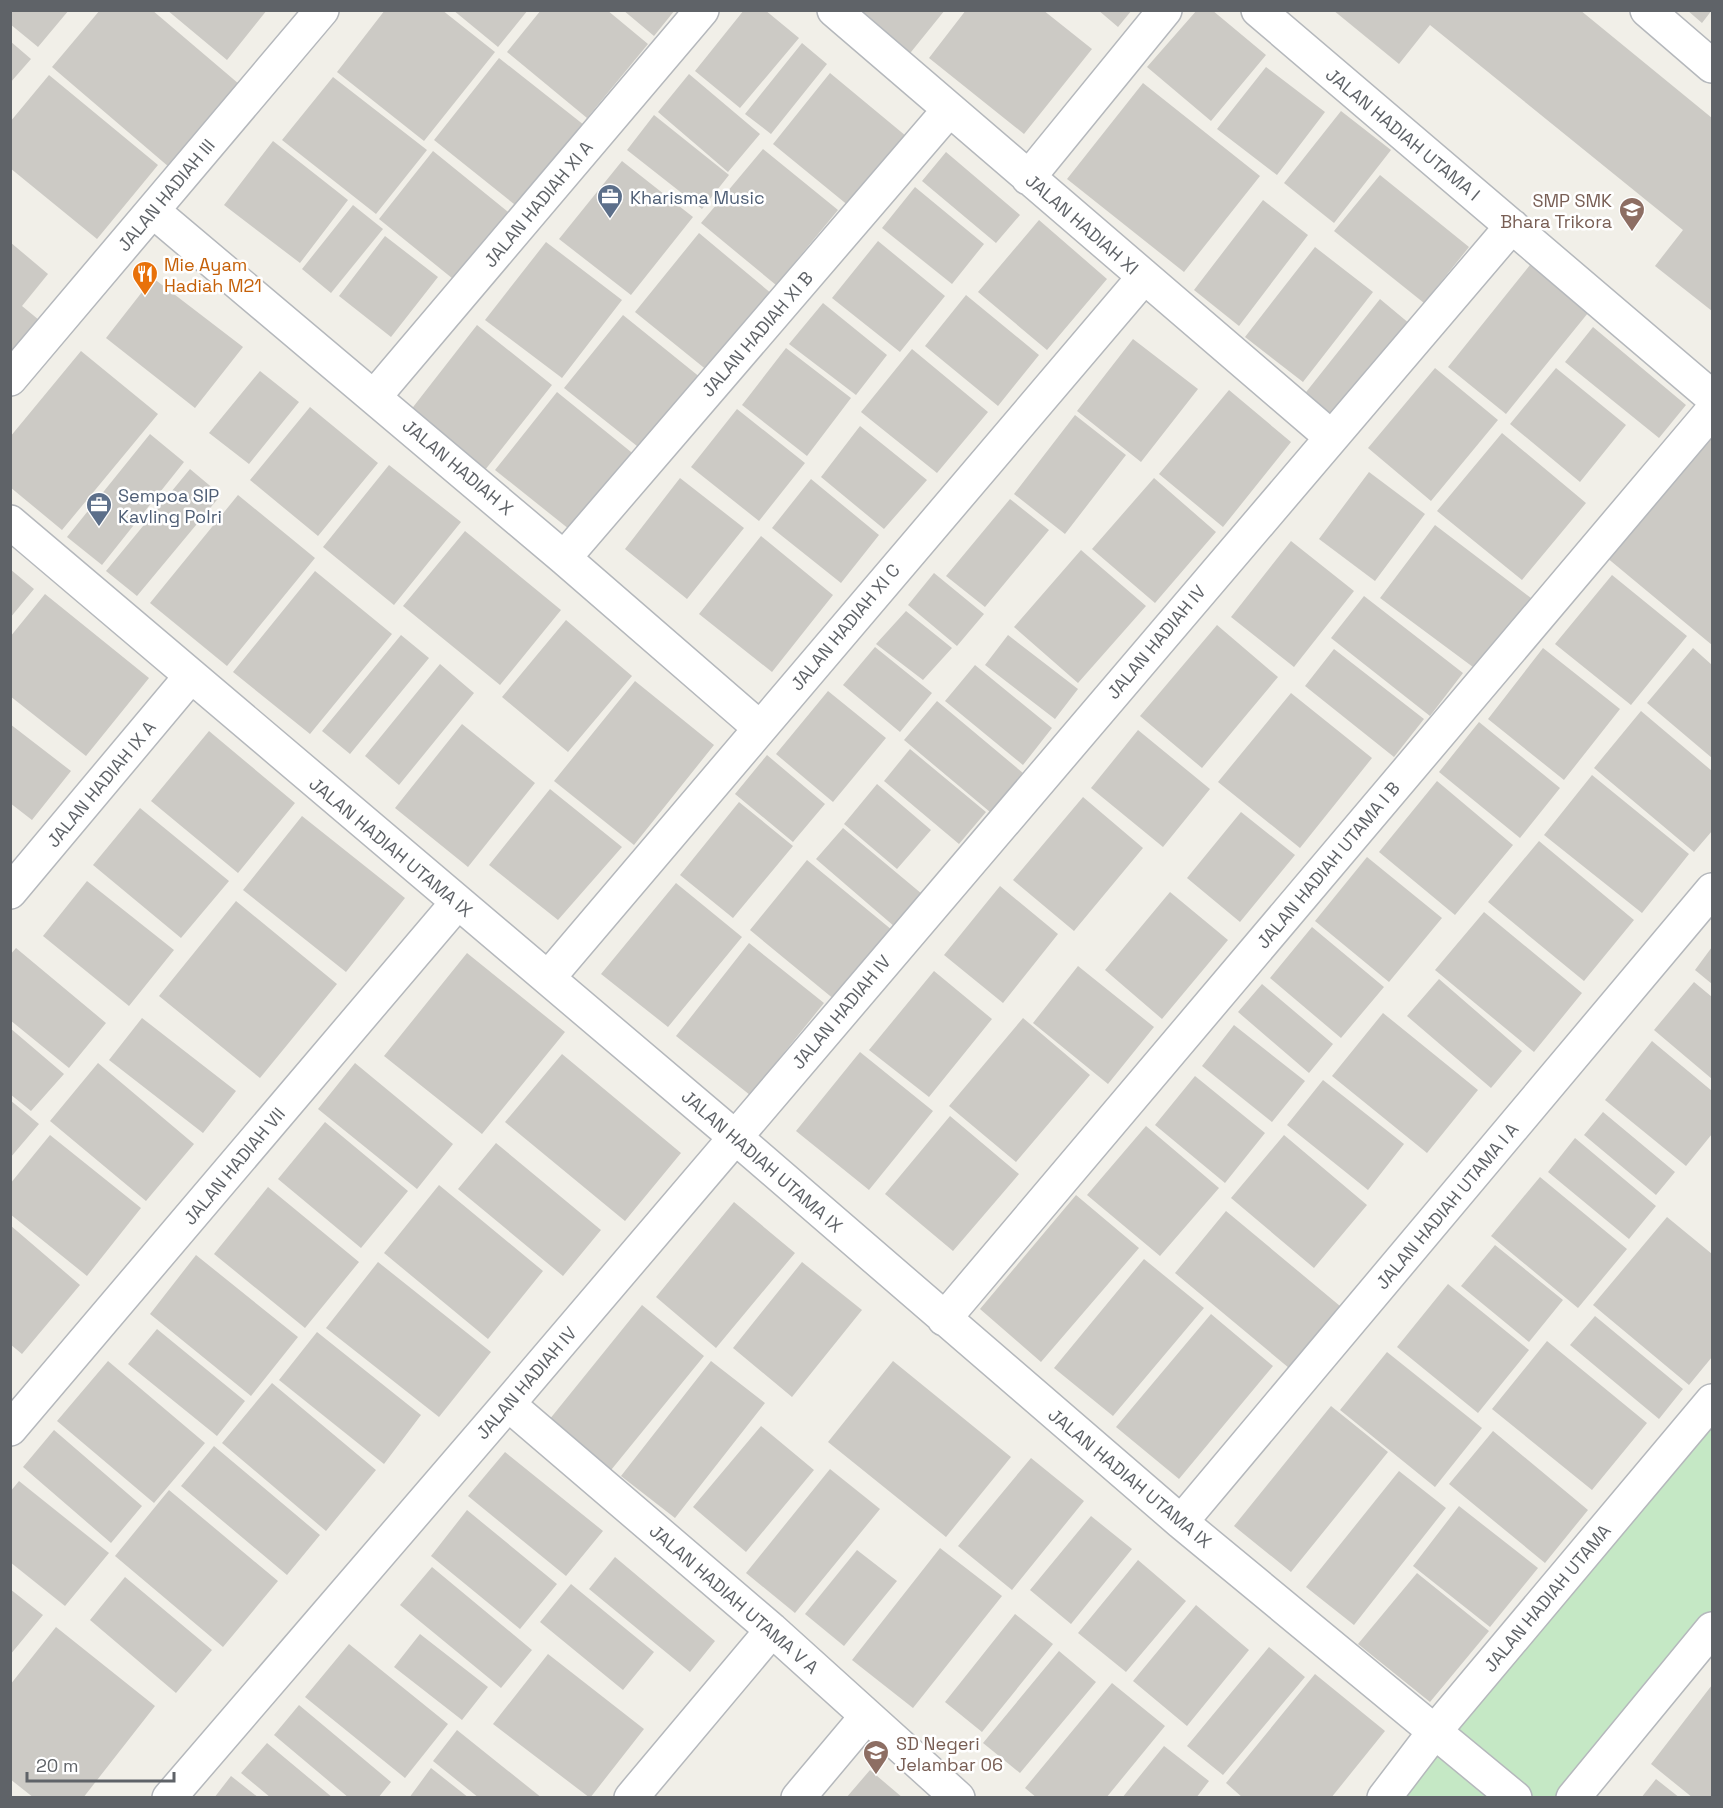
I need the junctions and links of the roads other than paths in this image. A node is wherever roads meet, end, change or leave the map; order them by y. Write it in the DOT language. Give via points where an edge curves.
graph roads {
  1 [pos="322,10"];
  2 [pos="702,10"];
  3 [pos="834,10"];
  4 [pos="1165,10"];
  5 [pos="1258,10"];
  6 [pos="1647,10"];
  7 [pos="1706,48"];
  8 [pos="949,110"];
  9 [pos="1028,178"];
  10 [pos="153,211"];
  11 [pos="1512,226"];
  12 [pos="1144,277"];
  13 [pos="10,380"];
  14 [pos="374,397"];
  15 [pos="1713,397"];
  16 [pos="1713,411"];
  17 [pos="1330,436"];
  18 [pos="10,522"];
  19 [pos="564,558"];
  20 [pos="191,676"];
  21 [pos="760,728"];
  22 [pos="1713,890"];
  23 [pos="10,892"];
  24 [pos="457,903"];
  25 [pos="548,978"];
  26 [pos="735,1137"];
  27 [pos="944,1319"];
  28 [pos="1713,1401"];
  29 [pos="508,1404"];
  30 [pos="10,1429"];
  31 [pos="1181,1522"];
  32 [pos="1713,1629"];
  33 [pos="772,1630"];
  34 [pos="866,1717"];
  35 [pos="1435,1731"];
  36 [pos="169,1797"];
  37 [pos="631,1797"];
  38 [pos="798,1797"];
  39 [pos="958,1797"];
  40 [pos="1384,1797"];
  41 [pos="1515,1797"];
  42 [pos="1572,1797"];
  1 -- 10 [label="street, JALAN HADIAH III"];
  2 -- 14 [label="street, JALAN HADIAH XI A"];
  3 -- 8 [label="street, JALAN HADIAH XI"];
  4 -- 9 [label="street"];
  5 -- 11 [label="street, JALAN HADIAH UTAMA I"];
  6 -- 7 [label="street"];
  8 -- 9 [label="street, JALAN HADIAH XI"];
  8 -- 19 [label="street, JALAN HADIAH XI B"];
  9 -- 12 [label="street, JALAN HADIAH XI"];
  10 -- 13 [label="street, JALAN HADIAH III"];
  10 -- 14 [label="street, JALAN HADIAH X"];
  11 -- 15 [label="street, JALAN HADIAH UTAMA I"];
  11 -- 17 [label="street, JALAN HADIAH IV"];
  12 -- 17 [label="street, JALAN HADIAH XI"];
  12 -- 21 [label="street, JALAN HADIAH XI C"];
  14 -- 19 [label="street, JALAN HADIAH X"];
  16 -- 27 [label="street, JALAN HADIAH UTAMA I B"];
  17 -- 26 [label="street, JALAN HADIAH IV"];
  18 -- 20 [label="street, JALAN HADIAH UTAMA IX"];
  19 -- 21 [label="street, JALAN HADIAH X"];
  20 -- 23 [label="street, JALAN HADIAH IX A"];
  20 -- 24 [label="street, JALAN HADIAH UTAMA IX"];
  21 -- 25 [label="street, JALAN HADIAH XI C"];
  22 -- 31 [label="street, JALAN HADIAH UTAMA I A"];
  24 -- 25 [label="street, JALAN HADIAH UTAMA IX"];
  24 -- 30 [label="street, JALAN HADIAH VII"];
  25 -- 26 [label="street, JALAN HADIAH UTAMA IX"];
  26 -- 27 [label="street, JALAN HADIAH UTAMA IX"];
  26 -- 29 [label="street, JALAN HADIAH IV"];
  27 -- 31 [label="street, JALAN HADIAH UTAMA IX"];
  28 -- 35 [label="street, JALAN HADIAH UTAMA"];
  29 -- 33 [label="street, JALAN HADIAH UTAMA V A"];
  29 -- 36 [label="street, JALAN HADIAH IV"];
  31 -- 35 [label="street, JALAN HADIAH UTAMA IX"];
  32 -- 42 [label="street"];
  33 -- 34 [label="street, JALAN HADIAH UTAMA V A"];
  33 -- 37 [label="street"];
  34 -- 38 [label="street"];
  34 -- 39 [label="street, JALAN HADIAH UTAMA V A"];
  35 -- 40 [label="street, JALAN HADIAH UTAMA"];
  35 -- 41 [label="street, JALAN HADIAH UTAMA IX"];
}
